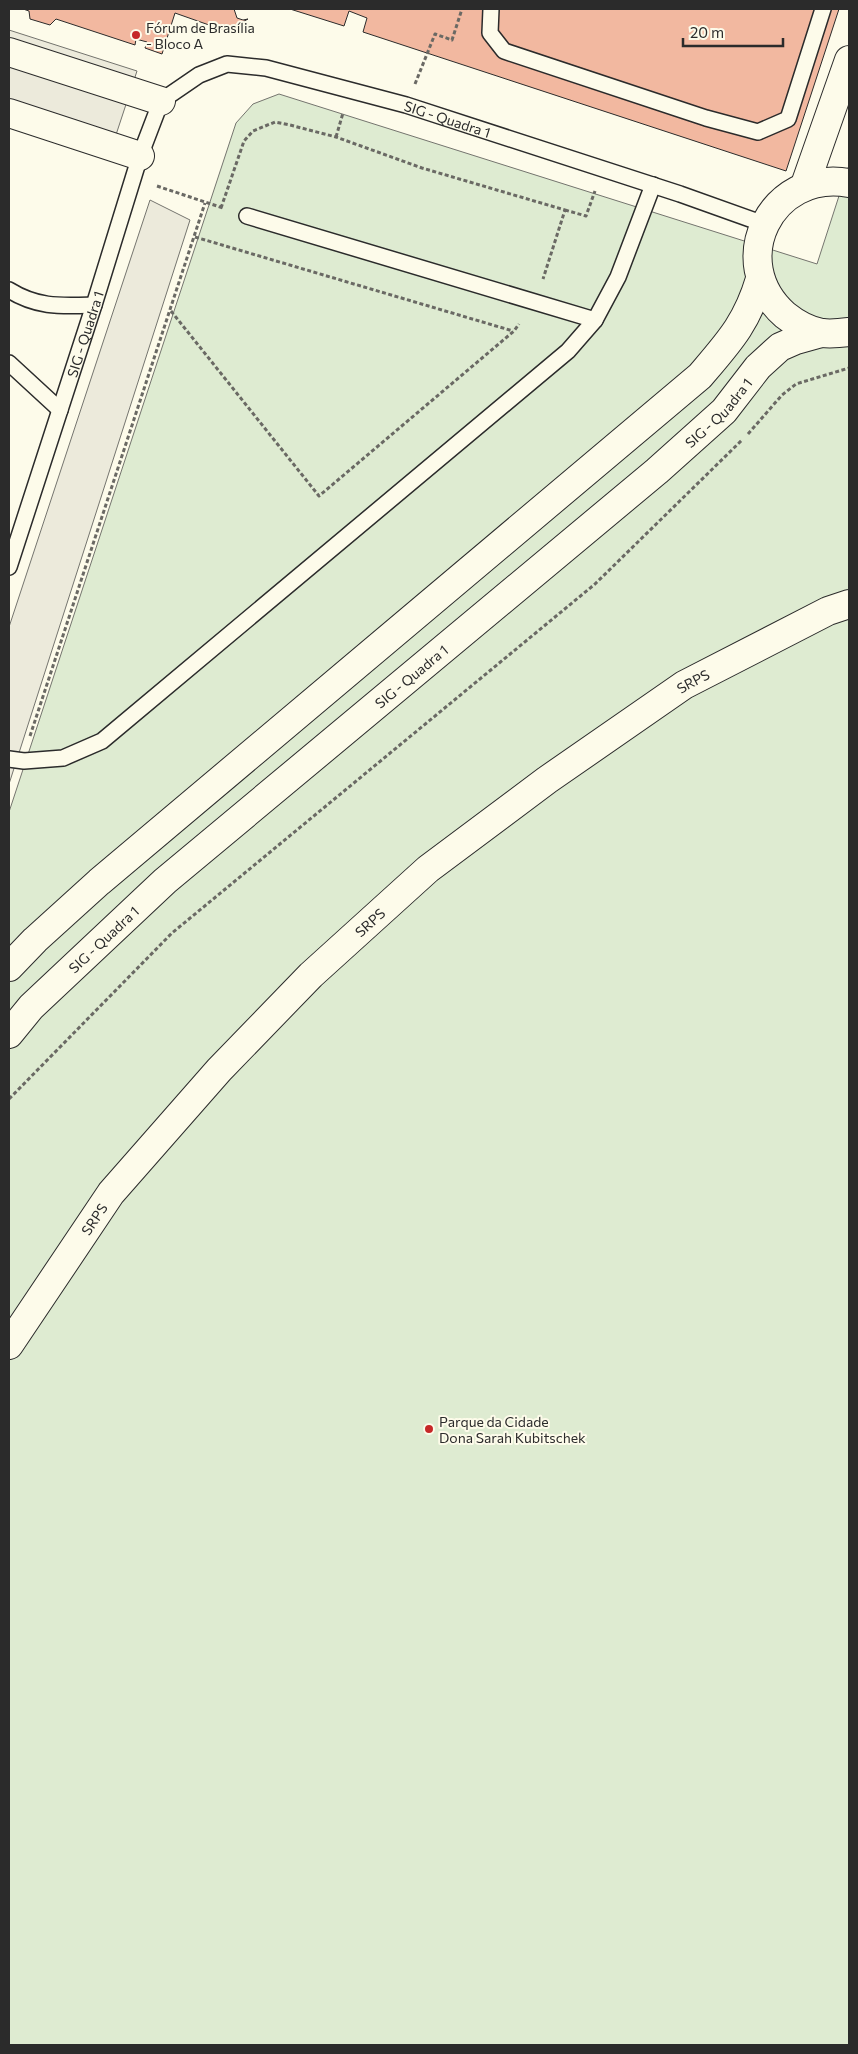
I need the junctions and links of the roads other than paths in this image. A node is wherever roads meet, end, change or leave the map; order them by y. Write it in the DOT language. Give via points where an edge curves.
graph roads {
  1 [pos="491,9"];
  2 [pos="823,9"];
  3 [pos="9,52"];
  4 [pos="849,60"];
  5 [pos="161,102"];
  6 [pos="9,113"];
  7 [pos="136,167"];
  8 [pos="849,183"];
  9 [pos="653,185"];
  10 [pos="805,185"];
  11 [pos="247,216"];
  12 [pos="764,224"];
  13 [pos="760,279"];
  14 [pos="9,290"];
  15 [pos="94,305"];
  16 [pos="595,320"];
  17 [pos="849,332"];
  18 [pos="821,333"];
  19 [pos="9,363"];
  20 [pos="60,410"];
  21 [pos="14,532"];
  22 [pos="9,567"];
  23 [pos="849,593"];
  24 [pos="839,608"];
  25 [pos="9,759"];
  26 [pos="9,967"];
  27 [pos="9,1034"];
  28 [pos="9,1345"];
  1 -- 2 [label="lane" via="490,33 504,51 758,132 788,119"];
  3 -- 5 [label="street"];
  4 -- 10 [label="street"];
  5 -- 7 [label="lane, SIG - Quadra 1"];
  5 -- 9 [label="lane, SIG - Quadra 1" via="200,75 227,64 266,68 406,105"];
  6 -- 7 [label="street"];
  7 -- 15 [label="lane, SIG - Quadra 1"];
  8 -- 10 [label="street" via="833,180"];
  9 -- 12 [label="lane, SIG - Quadra 1"];
  9 -- 16 [label="lane" via="618,276"];
  10 -- 12 [label="street" via="781,201"];
  11 -- 16 [label="lane"];
  12 -- 13 [label="street" via="757,251"];
  13 -- 18 [label="street" via="773,304 795,323"];
  13 -- 26 [label="street" via="753,303 736,333 700,376 100,882"];
  14 -- 15 [label="lane" via="21,298 41,304"];
  15 -- 20 [label="lane, SIG - Quadra 1"];
  16 -- 25 [label="lane" via="568,351 102,740 63,758"];
  17 -- 18 [label="street"];
  18 -- 27 [label="street, SIG - Quadra 1" via="780,347 758,367 724,411 657,471 165,881 38,1000"];
  19 -- 20 [label="lane"];
  20 -- 21 [label="lane, SIG - Quadra 1"];
  21 -- 22 [label="lane, SIG - Quadra 1"];
  23 -- 24 [label="street, SRPS"];
  24 -- 28 [label="street, SRPS" via="684,685 546,780 428,869 311,975 219,1070 111,1193"];
}
